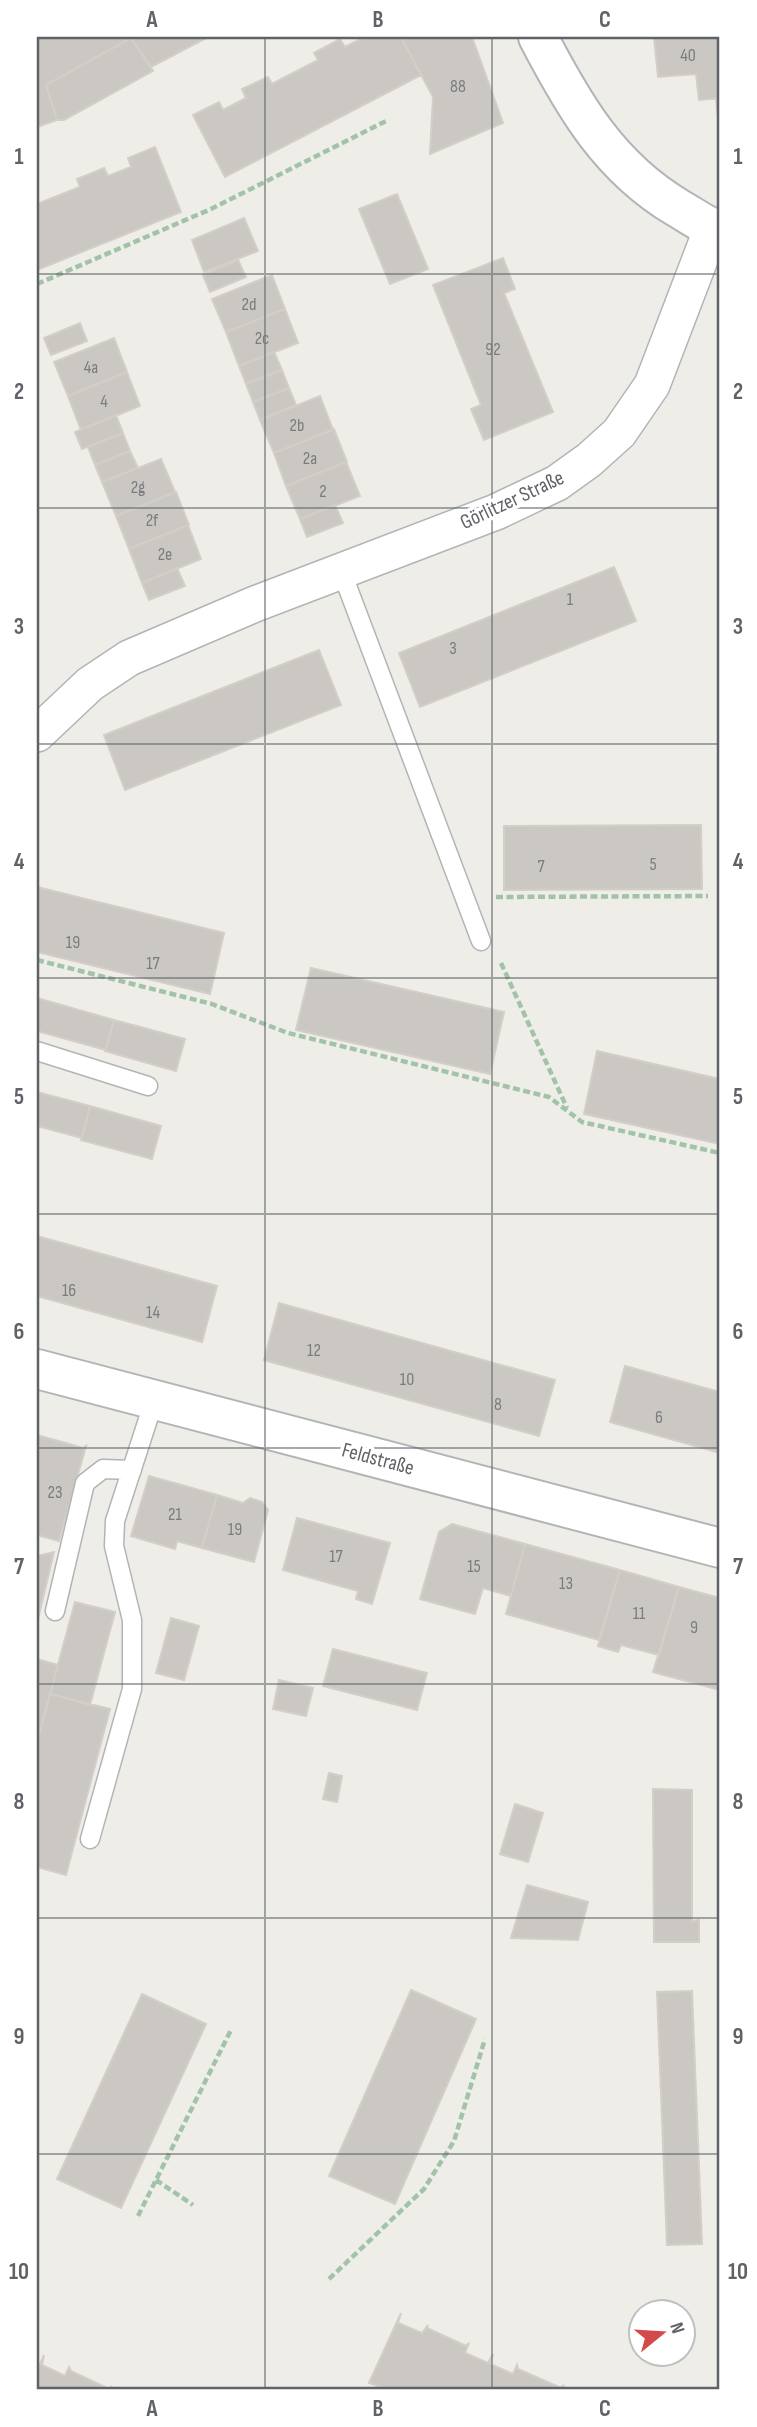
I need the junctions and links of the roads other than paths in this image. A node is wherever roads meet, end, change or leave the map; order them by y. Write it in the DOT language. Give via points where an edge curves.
graph roads {
  1 [pos="538,37"];
  2 [pos="716,229"];
  3 [pos="341,570"];
  4 [pos="37,734"];
  5 [pos="481,941"];
  6 [pos="37,1051"];
  7 [pos="148,1086"];
  8 [pos="37,1369"];
  9 [pos="154,1401"];
  10 [pos="132,1470"];
  11 [pos="720,1548"];
  12 [pos="55,1611"];
  13 [pos="90,1839"];
  1 -- 2 [label="main road" via="571,100 619,164 650,191"];
  2 -- 3 [label="street, Görlitzer Straße" via="652,384 619,433 556,483 496,512"];
  3 -- 4 [label="street, Görlitzer Straße" via="129,658 90,684"];
  3 -- 5 [label="lane"];
  6 -- 7 [label="lane"];
  8 -- 9 [label="main road, Feldstraße"];
  9 -- 10 [label="lane"];
  9 -- 11 [label="main road, Feldstraße"];
  10 -- 12 [label="lane" via="103,1469 85,1483"];
  10 -- 13 [label="lane" via="115,1521 114,1546 132,1620 132,1689"];
}
